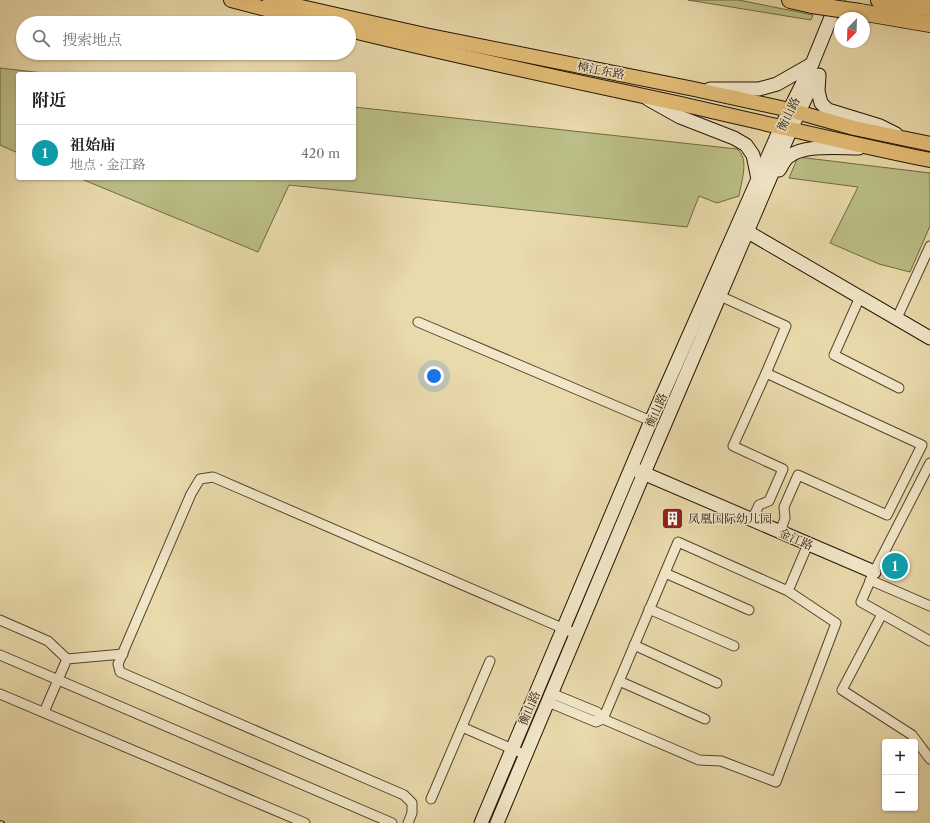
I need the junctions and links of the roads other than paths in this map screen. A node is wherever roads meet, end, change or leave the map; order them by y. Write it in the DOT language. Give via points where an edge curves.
graph roads {
  1 [pos="231,0"];
  2 [pos="270,0"];
  3 [pos="790,0"];
  4 [pos="838,0"];
  5 [pos="847,0"];
  6 [pos="879,0"];
  7 [pos="930,8"];
  8 [pos="293,16"];
  9 [pos="341,16"];
  10 [pos="356,19"];
  11 [pos="930,24"];
  12 [pos="356,32"];
  13 [pos="815,66"];
  14 [pos="694,89"];
  15 [pos="643,96"];
  16 [pos="794,111"];
  17 [pos="786,128"];
  18 [pos="908,140"];
  19 [pos="930,144"];
  20 [pos="874,149"];
  21 [pos="930,160"];
  22 [pos="763,182"];
  23 [pos="742,229"];
  24 [pos="930,246"];
  25 [pos="720,296"];
  26 [pos="860,296"];
  27 [pos="897,318"];
  28 [pos="418,322"];
  29 [pos="930,338"];
  30 [pos="766,373"];
  31 [pos="899,388"];
  32 [pos="651,421"];
  33 [pos="930,463"];
  34 [pos="631,468"];
  35 [pos="783,469"];
  36 [pos="644,473"];
  37 [pos="798,475"];
  38 [pos="752,520"];
  39 [pos="780,532"];
  40 [pos="808,544"];
  41 [pos="664,573"];
  42 [pos="872,576"];
  43 [pos="788,591"];
  44 [pos="930,606"];
  45 [pos="650,608"];
  46 [pos="749,610"];
  47 [pos="882,614"];
  48 [pos="0,620"];
  49 [pos="563,628"];
  50 [pos="576,634"];
  51 [pos="930,641"];
  52 [pos="634,645"];
  53 [pos="734,646"];
  54 [pos="122,654"];
  55 [pos="0,655"];
  56 [pos="67,659"];
  57 [pos="490,661"];
  58 [pos="57,680"];
  59 [pos="619,681"];
  60 [pos="717,683"];
  61 [pos="0,694"];
  62 [pos="550,697"];
  63 [pos="44,712"];
  64 [pos="603,719"];
  65 [pos="705,719"];
  66 [pos="462,727"];
  67 [pos="512,749"];
  68 [pos="526,755"];
  69 [pos="930,759"];
  70 [pos="431,799"];
  71 [pos="305,823"];
  72 [pos="392,823"];
  73 [pos="408,823"];
  74 [pos="481,823"];
  75 [pos="497,823"];
  1 -- 8 [label="main road"];
  2 -- 9 [label="main road, 樟江东路"];
  3 -- 11 [label="highway, bridge"];
  4 -- 13 [label="street, 衡山路"];
  5 -- 13 [label="street, 衡山路"];
  6 -- 7 [label="highway"];
  10 -- 14 [label="main road, 樟江东路"];
  12 -- 15 [label="main road, 樟江东路"];
  13 -- 14 [label="street" via="759,90"];
  13 -- 16 [label="street, 衡山路"];
  13 -- 18 [label="street" via="821,103 828,110 880,126"];
  14 -- 16 [label="main road, 樟江东路"];
  15 -- 17 [label="main road, 樟江东路"];
  15 -- 22 [label="street" via="680,117 746,145 753,155"];
  16 -- 17 [label="street, 衡山路"];
  16 -- 18 [label="main road, 樟江东路"];
  17 -- 20 [label="main road, 樟江东路"];
  17 -- 22 [label="street, 衡山路"];
  18 -- 19 [label="main road, 樟江东路"];
  20 -- 21 [label="main road, 樟江东路"];
  20 -- 22 [label="street" via="815,148 796,153 788,157"];
  22 -- 23 [label="street, 衡山路"];
  23 -- 25 [label="street, 衡山路"];
  23 -- 26 [label="street"];
  23 -- 32 [label="street, 衡山路"];
  24 -- 27 [label="street"];
  25 -- 30 [label="street" via="786,326"];
  25 -- 36 [label="street, 衡山路"];
  26 -- 27 [label="street"];
  26 -- 31 [label="street" via="834,355"];
  27 -- 29 [label="street"];
  28 -- 32 [label="street"];
  30 -- 35 [label="street" via="733,446"];
  30 -- 37 [label="street" via="922,445 887,515"];
  32 -- 34 [label="street, 衡山路"];
  33 -- 42 [label="street"];
  34 -- 36 [label="street, 金江路"];
  34 -- 49 [label="street, 衡山路"];
  35 -- 37 [label="street"];
  35 -- 38 [label="street" via="769,501 760,506"];
  36 -- 38 [label="street, 金江路"];
  36 -- 50 [label="street, 衡山路"];
  37 -- 39 [label="street" via="784,507 785,518"];
  38 -- 39 [label="street, 金江路"];
  39 -- 40 [label="street, 金江路"];
  40 -- 42 [label="street, 金江路"];
  40 -- 43 [label="street"];
  41 -- 43 [label="street" via="678,542"];
  41 -- 45 [label="street"];
  41 -- 46 [label="street"];
  42 -- 44 [label="street"];
  42 -- 47 [label="street" via="861,602"];
  43 -- 64 [label="street" via="836,623 776,782 721,761 699,760"];
  45 -- 52 [label="street"];
  45 -- 53 [label="street"];
  47 -- 51 [label="street"];
  47 -- 69 [label="street" via="842,690 912,735"];
  48 -- 56 [label="street" via="48,641"];
  49 -- 50 [label="street"];
  49 -- 54 [label="street" via="214,477 200,479 191,494"];
  49 -- 67 [label="street, 衡山路"];
  50 -- 62 [label="street, 衡山路"];
  52 -- 59 [label="street"];
  52 -- 60 [label="street"];
  54 -- 56 [label="street"];
  54 -- 73 [label="street" via="118,664 120,672 404,794 412,803"];
  55 -- 58 [label="street"];
  56 -- 58 [label="street"];
  57 -- 66 [label="street"];
  58 -- 63 [label="street"];
  58 -- 72 [label="street"];
  59 -- 64 [label="street"];
  59 -- 65 [label="street"];
  61 -- 63 [label="street"];
  62 -- 64 [label="street" via="596,722"];
  62 -- 68 [label="street, 衡山路"];
  63 -- 71 [label="street"];
  66 -- 67 [label="street"];
  66 -- 70 [label="street"];
  67 -- 68 [label="street"];
  67 -- 74 [label="street, 衡山路"];
  68 -- 75 [label="street, 衡山路"];
}
